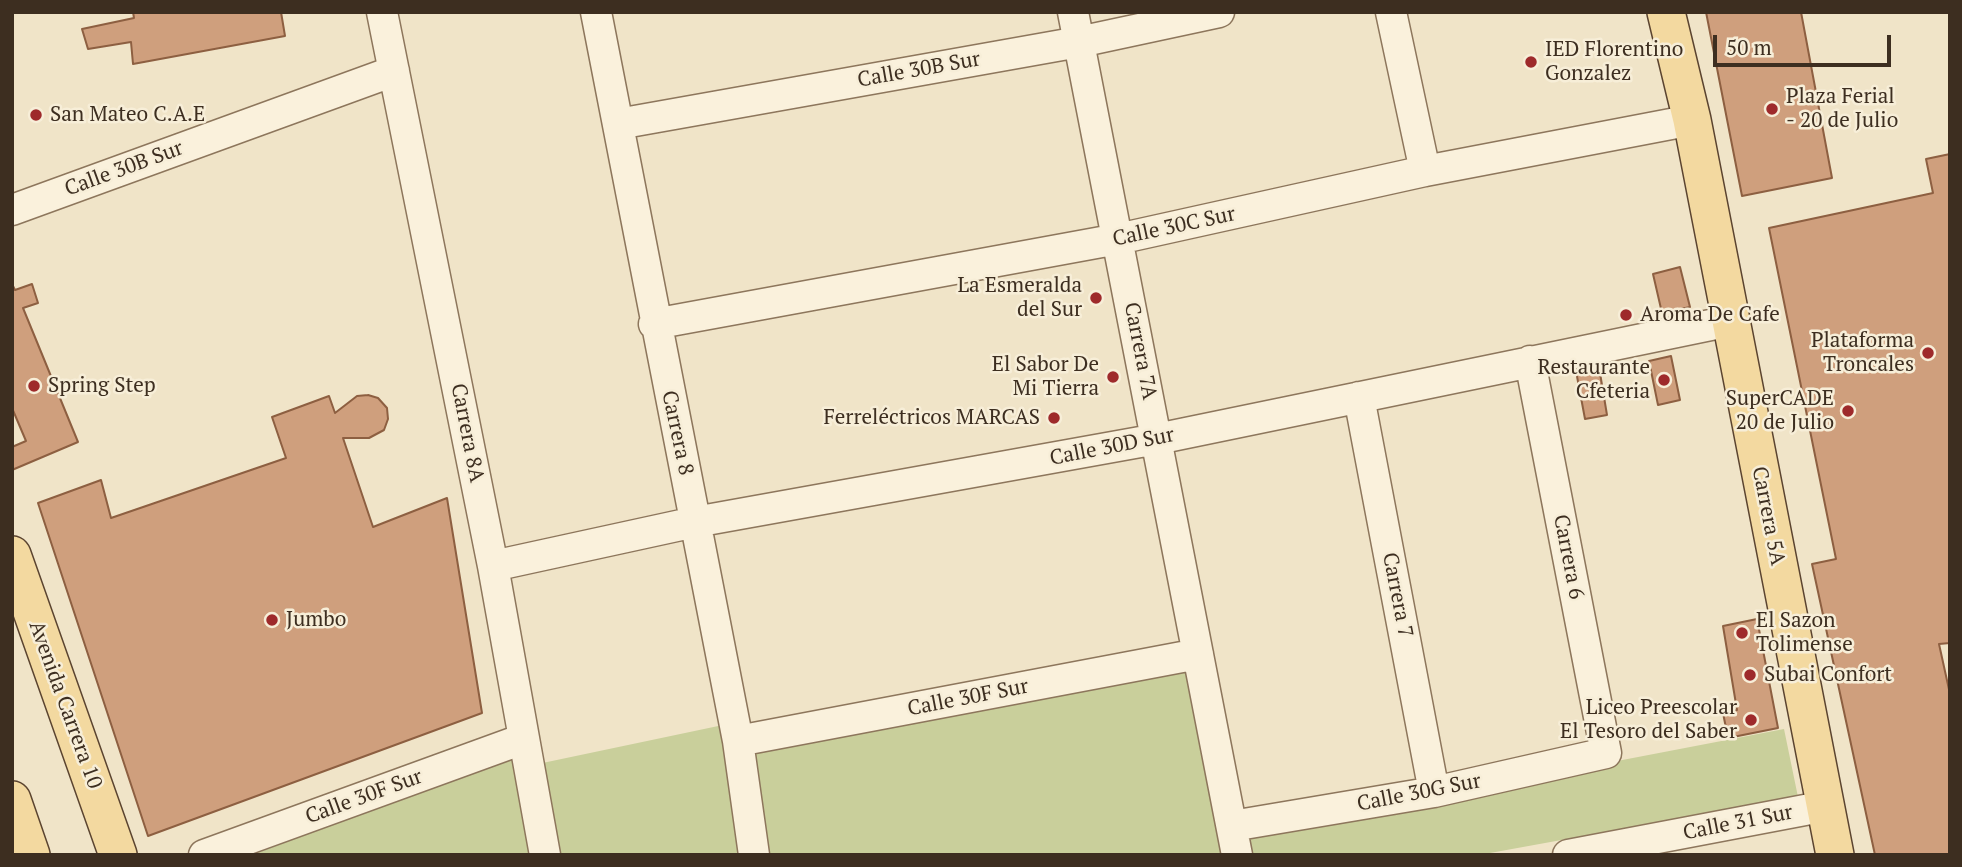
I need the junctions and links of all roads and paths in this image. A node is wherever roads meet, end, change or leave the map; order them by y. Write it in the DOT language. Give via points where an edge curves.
graph roads {
  1 [pos="382,12"];
  2 [pos="596,12"];
  3 [pos="1073,12"];
  4 [pos="1219,12"];
  5 [pos="1391,12"];
  6 [pos="1667,12"];
  7 [pos="1079,42"];
  8 [pos="394,71"];
  9 [pos="1692,120"];
  10 [pos="618,124"];
  11 [pos="1425,171"];
  12 [pos="12,210"];
  13 [pos="1118,239"];
  14 [pos="1730,321"];
  15 [pos="654,324"];
  16 [pos="1530,361"];
  17 [pos="1359,397"];
  18 [pos="1157,439"];
  19 [pos="695,523"];
  20 [pos="12,555"];
  21 [pos="494,566"];
  22 [pos="1198,654"];
  23 [pos="523,738"];
  24 [pos="737,741"];
  25 [pos="1606,753"];
  26 [pos="1434,792"];
  27 [pos="12,800"];
  28 [pos="1826,806"];
  29 [pos="1234,841"];
  30 [pos="31,855"];
  31 [pos="118,855"];
  32 [pos="204,855"];
  33 [pos="545,855"];
  34 [pos="754,855"];
  35 [pos="1569,855"];
  36 [pos="1835,855"];
  1 -- 8 [label="street, Carrera 8A"];
  2 -- 10 [label="street, Carrera 8"];
  3 -- 7 [label="street, Carrera 7A"];
  4 -- 7 [label="street, Calle 30B Sur"];
  5 -- 11 [label="street"];
  6 -- 9 [label="main road, Carrera 5A"];
  7 -- 10 [label="street, Calle 30B Sur"];
  7 -- 13 [label="street, Carrera 7A"];
  8 -- 12 [label="street, Calle 30B Sur"];
  8 -- 21 [label="street, Carrera 8A"];
  9 -- 11 [label="street, Calle 30C Sur"];
  9 -- 14 [label="main road, Carrera 5A"];
  10 -- 15 [label="street, Carrera 8"];
  11 -- 13 [label="street, Calle 30C Sur"];
  13 -- 15 [label="street, Calle 30C Sur"];
  13 -- 18 [label="street, Carrera 7A"];
  14 -- 16 [label="street, Calle 30D Sur"];
  14 -- 28 [label="main road, Carrera 5A"];
  15 -- 19 [label="street, Carrera 8"];
  16 -- 17 [label="street, Calle 30D Sur"];
  16 -- 25 [label="street, Carrera 6"];
  17 -- 18 [label="street, Calle 30D Sur"];
  17 -- 26 [label="street, Carrera 7"];
  18 -- 19 [label="street, Calle 30D Sur"];
  18 -- 22 [label="street, Carrera 7A"];
  19 -- 21 [label="street, Calle 30D Sur"];
  19 -- 24 [label="street, Carrera 8"];
  20 -- 31 [label="main road, Avenida Carrera 10"];
  21 -- 23 [label="street, Carrera 8A"];
  22 -- 24 [label="street, Calle 30F Sur"];
  22 -- 29 [label="street, Carrera 7A"];
  23 -- 32 [label="street, Calle 30F Sur"];
  23 -- 33 [label="street, Carrera 8A"];
  24 -- 34 [label="street, Carrera 8"];
  25 -- 26 [label="street, Calle 30G Sur"];
  26 -- 29 [label="street, Calle 30G Sur"];
  27 -- 30 [label="main road"];
  28 -- 35 [label="street, Calle 31 Sur"];
  28 -- 36 [label="main road, Carrera 5A"];
}
